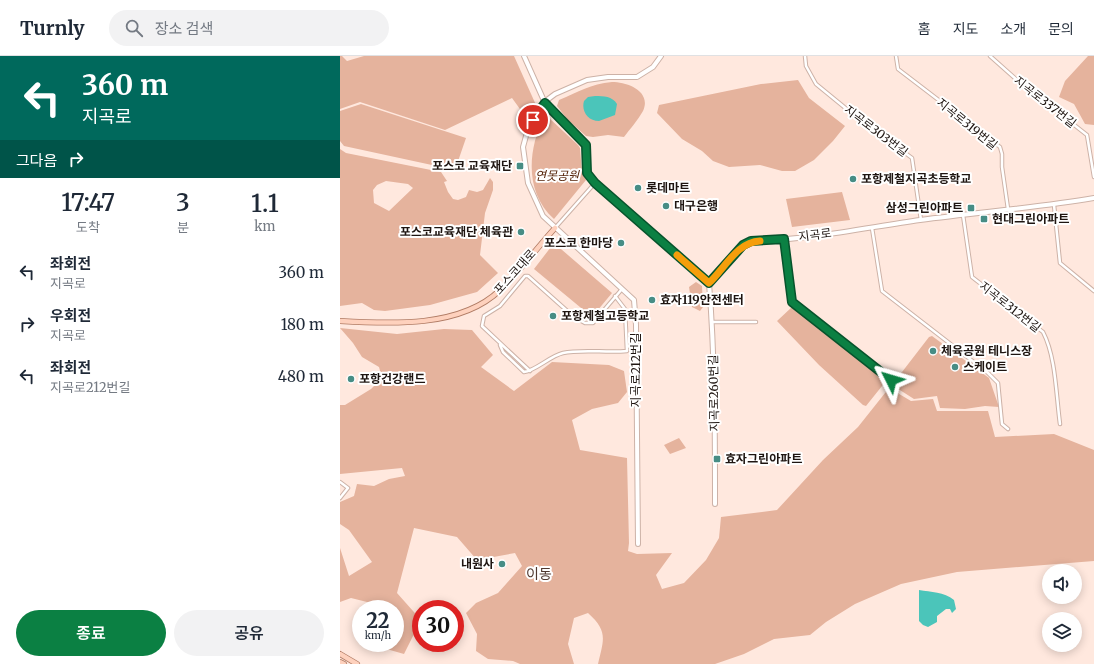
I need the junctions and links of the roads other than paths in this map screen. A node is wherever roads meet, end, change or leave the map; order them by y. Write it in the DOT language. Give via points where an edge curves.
graph roads {
  1 [pos="524,56"];
  2 [pos="661,56"];
  3 [pos="804,56"];
  4 [pos="896,56"];
  5 [pos="990,56"];
  6 [pos="545,103"];
  7 [pos="1094,177"];
  8 [pos="595,183"];
  9 [pos="1094,198"];
  10 [pos="1054,205"];
  11 [pos="1008,209"];
  12 [pos="962,215"];
  13 [pos="921,220"];
  14 [pos="555,228"];
  15 [pos="872,228"];
  16 [pos="784,239"];
  17 [pos="709,283"];
  18 [pos="622,289"];
  19 [pos="1094,290"];
  20 [pos="616,296"];
  21 [pos="340,321"];
  22 [pos="712,322"];
  23 [pos="756,322"];
  24 [pos="891,380"];
  25 [pos="1060,424"];
  26 [pos="1008,429"];
  27 [pos="340,482"];
  28 [pos="340,498"];
  29 [pos="715,504"];
  30 [pos="638,544"];
  31 [pos="340,654"];
  32 [pos="340,662"];
  33 [pos="344,664"];
  34 [pos="357,664"];
  1 -- 6 [label="main road"];
  2 -- 6 [label="main road" via="652,67 637,77 608,77 581,82 555,94"];
  3 -- 13 [label="street, 지곡로303번길" via="806,66 816,84 912,158"];
  4 -- 11 [label="street, 지곡로319번길" via="898,69 1000,147"];
  5 -- 7 [label="street, 지곡로337번길" via="1087,135"];
  6 -- 8 [label="main road" via="586,145 587,173"];
  6 -- 14 [label="main road, 지곡로212번길" via="530,127 523,147 532,193 543,216"];
  8 -- 14 [label="street, 포스코대로"];
  8 -- 17 [label="main road"];
  9 -- 10 [label="main road, 지곡로"];
  10 -- 11 [label="main road, 지곡로"];
  10 -- 19 [label="street" via="1060,263"];
  11 -- 12 [label="main road, 지곡로"];
  12 -- 13 [label="main road, 지곡로"];
  12 -- 25 [label="street, 지곡로312번길" via="972,277 1043,332 1047,339"];
  13 -- 15 [label="main road, 지곡로"];
  14 -- 18 [label="main road, 지곡로212번길"];
  14 -- 21 [label="main road, 포스코대로" via="500,290 487,301 467,311 406,323"];
  15 -- 16 [label="main road, 지곡로"];
  15 -- 26 [label="street" via="882,291 998,383 1002,424"];
  16 -- 17 [label="main road, 지곡로" via="751,241 743,245"];
  16 -- 24 [label="street" via="792,302"];
  17 -- 22 [label="main road, 지곡로260번길"];
  18 -- 20 [label="street"];
  18 -- 30 [label="main road, 지곡로212번길" via="633,297 636,325"];
  20 -- 20 [label="street" via="593,322 585,323 525,276 500,306 484,316 482,326 530,371 564,353 627,351 625,309"];
  22 -- 23 [label="street"];
  22 -- 29 [label="main road, 지곡로260번길"];
  27 -- 28 [label="street" via="348,488"];
  31 -- 34 [label="main road"];
  32 -- 33 [label="main road"];
}
